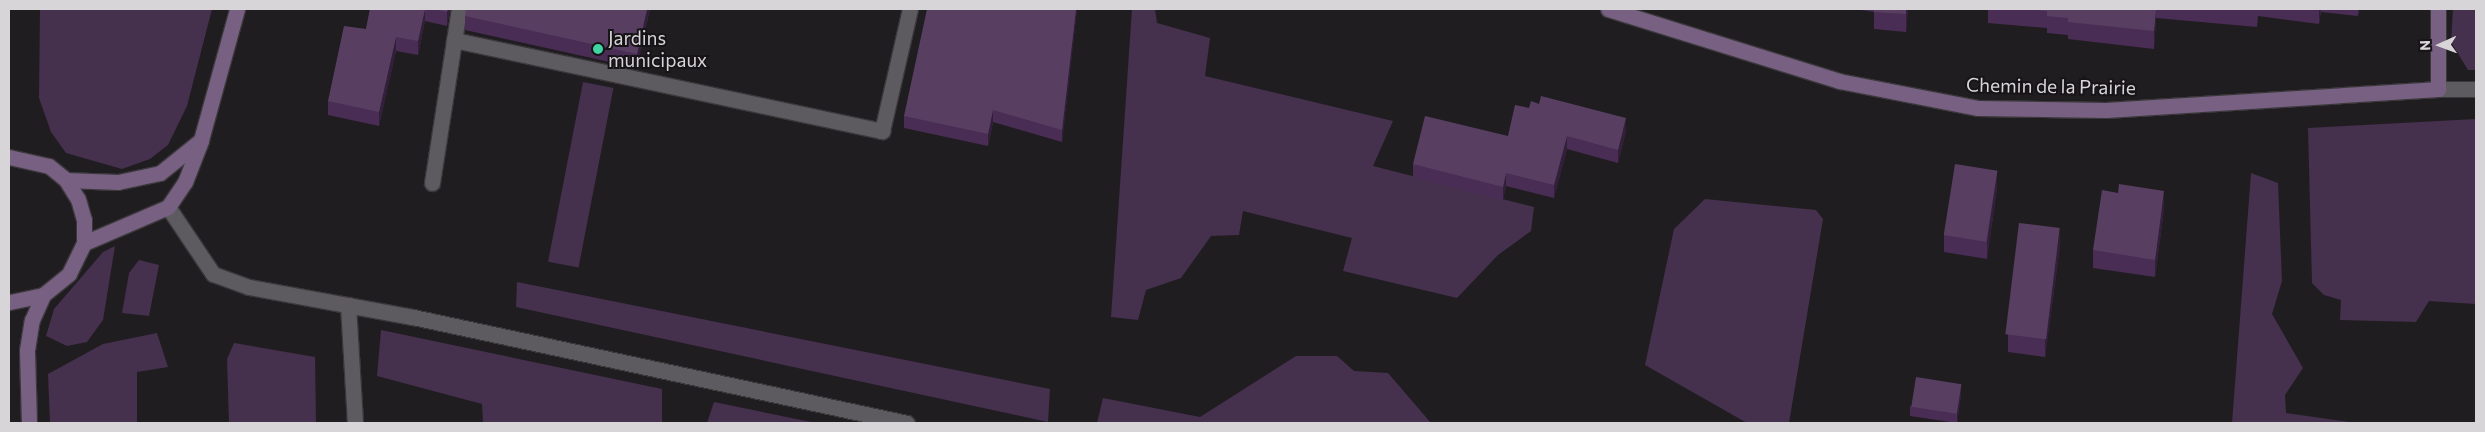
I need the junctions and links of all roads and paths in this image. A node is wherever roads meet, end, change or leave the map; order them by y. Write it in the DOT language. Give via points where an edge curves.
graph roads {
  1 [pos="238,9"];
  2 [pos="459,9"];
  3 [pos="910,9"];
  4 [pos="1608,9"];
  5 [pos="2438,9"];
  6 [pos="454,40"];
  7 [pos="2438,89"];
  8 [pos="2476,89"];
  9 [pos="201,140"];
  10 [pos="9,156"];
  11 [pos="66,180"];
  12 [pos="432,183"];
  13 [pos="168,207"];
  14 [pos="84,243"];
  15 [pos="43,296"];
  16 [pos="9,302"];
  17 [pos="348,305"];
  18 [pos="29,423"];
  19 [pos="355,423"];
  20 [pos="907,423"];
  1 -- 9 [label="street"];
  2 -- 6 [label="street"];
  3 -- 6 [label="street" via="882,131"];
  4 -- 7 [label="street, Chemin de la Prairie" via="1839,82 1978,108 2106,110"];
  5 -- 7 [label="street"];
  6 -- 12 [label="street"];
  7 -- 8 [label="street, Chemin de la Prairie"];
  9 -- 11 [label="street" via="160,173 118,182"];
  9 -- 13 [label="street" via="185,182"];
  10 -- 11 [label="street" via="49,166"];
  11 -- 14 [label="street" via="78,199"];
  13 -- 14 [label="street"];
  13 -- 17 [label="street" via="213,274 249,287"];
  14 -- 15 [label="street" via="69,274"];
  15 -- 16 [label="street"];
  15 -- 18 [label="street" via="32,320 27,350"];
  17 -- 19 [label="street"];
  17 -- 20 [label="street"];
}
